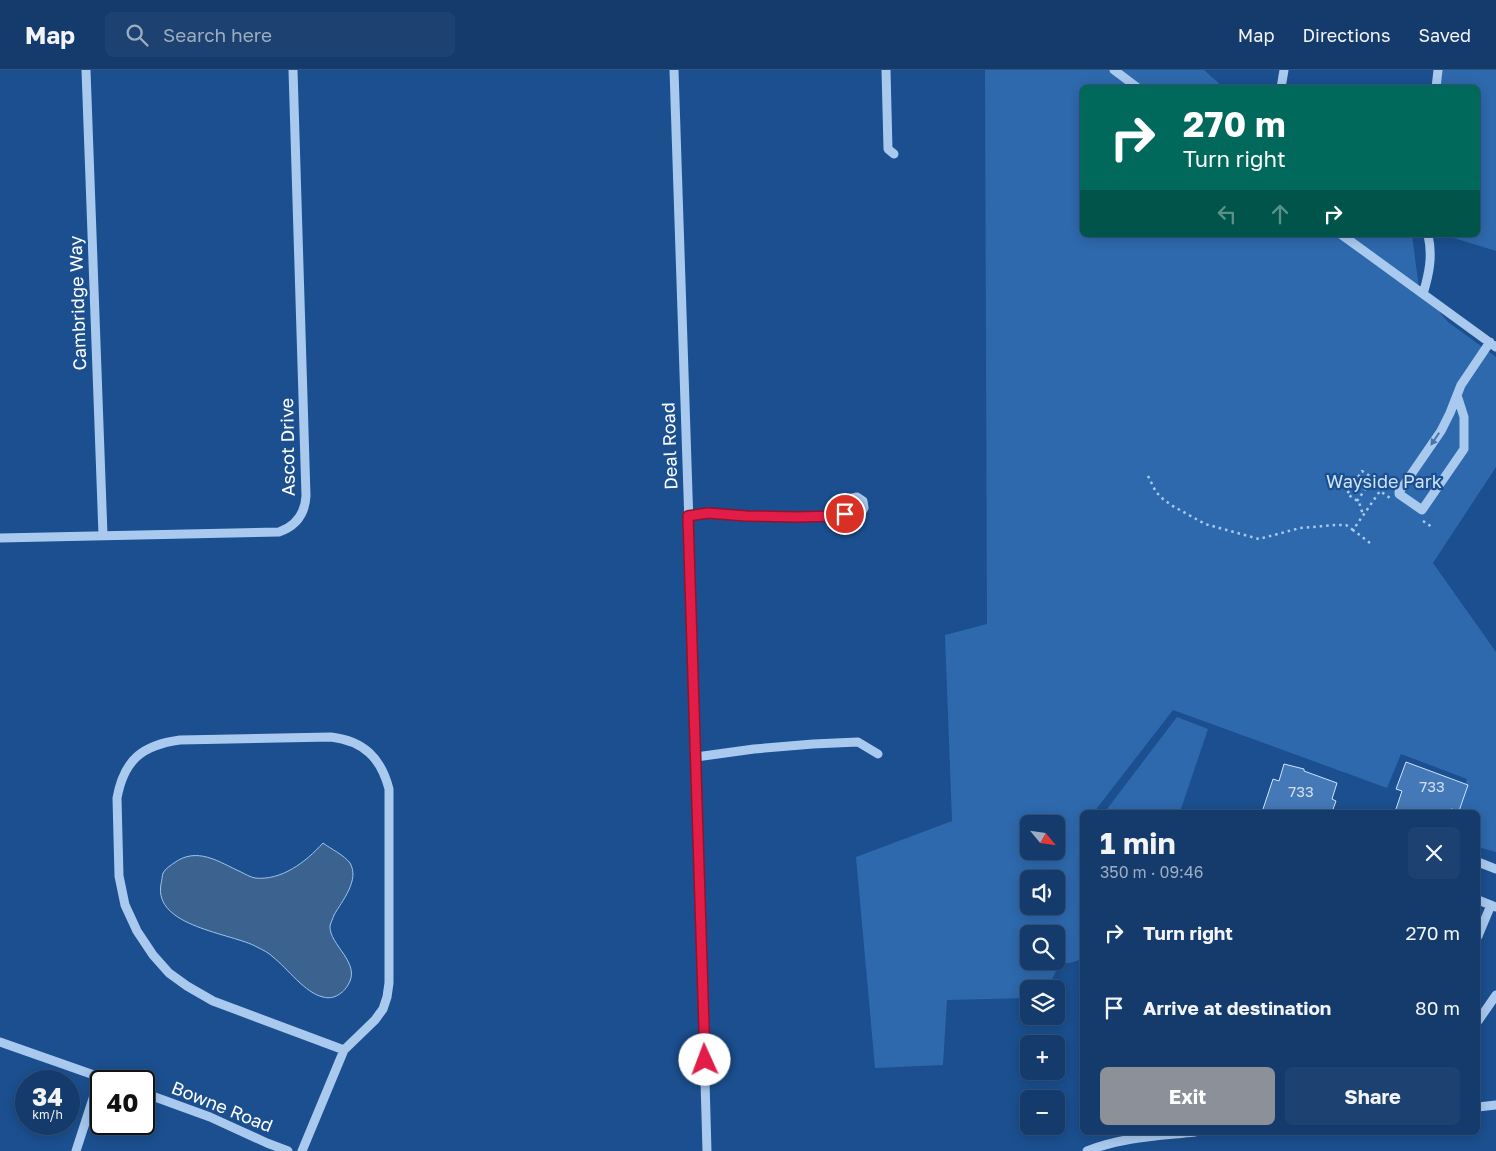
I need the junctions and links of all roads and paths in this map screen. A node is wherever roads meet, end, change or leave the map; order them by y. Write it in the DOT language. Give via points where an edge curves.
graph roads {
  1 [pos="86,70"];
  2 [pos="293,70"];
  3 [pos="674,70"];
  4 [pos="886,70"];
  5 [pos="1114,70"];
  6 [pos="1284,70"];
  7 [pos="1438,70"];
  8 [pos="1134,85"];
  9 [pos="1282,85"];
  10 [pos="1436,85"];
  11 [pos="894,154"];
  12 [pos="1345,237"];
  13 [pos="1428,237"];
  14 [pos="1423,294"];
  15 [pos="1493,345"];
  16 [pos="1457,395"];
  17 [pos="1148,476"];
  18 [pos="1373,478"];
  19 [pos="1383,483"];
  20 [pos="1357,501"];
  21 [pos="1395,501"];
  22 [pos="845,514"];
  23 [pos="1363,515"];
  24 [pos="688,516"];
  25 [pos="1417,516"];
  26 [pos="1432,527"];
  27 [pos="1353,530"];
  28 [pos="103,536"];
  29 [pos="0,538"];
  30 [pos="1370,542"];
  31 [pos="878,754"];
  32 [pos="696,757"];
  33 [pos="1480,863"];
  34 [pos="1496,869"];
  35 [pos="1480,901"];
  36 [pos="1494,906"];
  37 [pos="1480,932"];
  38 [pos="1496,995"];
  39 [pos="1480,1018"];
  40 [pos="0,1042"];
  41 [pos="344,1050"];
  42 [pos="90,1074"];
  43 [pos="155,1097"];
  44 [pos="1496,1105"];
  45 [pos="1480,1107"];
  46 [pos="90,1108"];
  47 [pos="1162,1135"];
  48 [pos="76,1151"];
  49 [pos="288,1151"];
  50 [pos="302,1151"];
  51 [pos="707,1151"];
  52 [pos="1087,1151"];
  1 -- 28 [label="street, Cambridge Way"];
  2 -- 28 [label="street, Ascot Drive" via="306,506 297,521 278,532"];
  3 -- 24 [label="street, Deal Road"];
  4 -- 11 [label="street" via="888,149"];
  5 -- 8 [label="street"];
  6 -- 9 [label="street"];
  7 -- 10 [label="street"];
  12 -- 14 [label="street"];
  13 -- 14 [label="street" via="1430,270"];
  14 -- 15 [label="street"];
  15 -- 16 [label="street" via="1461,384"];
  16 -- 16 [label="street, one-way" via="1441,430 1400,492 1422,510 1464,449 1464,417"];
  17 -- 27 [label="path" via="1156,492 1171,505 1205,524 1259,539 1300,528 1346,525"];
  18 -- 19 [label="path"];
  18 -- 20 [label="path"];
  18 -- 20 [label="path" via="1362,471 1347,494"];
  20 -- 23 [label="path"];
  21 -- 23 [label="path" via="1380,491"];
  22 -- 24 [label="street" via="797,517 708,513"];
  23 -- 27 [label="path"];
  24 -- 32 [label="street, Deal Road"];
  25 -- 26 [label="path"];
  27 -- 30 [label="path"];
  28 -- 29 [label="street, Ascot Drive"];
  31 -- 32 [label="street" via="858,742 754,749"];
  32 -- 51 [label="street, Deal Road"];
  33 -- 34 [label="street"];
  35 -- 36 [label="street"];
  36 -- 37 [label="street"];
  38 -- 39 [label="street"];
  40 -- 42 [label="street"];
  41 -- 41 [label="street" via="383,1009 389,984 390,790 383,770 375,758 356,744 332,737 180,740 151,746 124,773 118,798 119,876 125,905 137,931 169,973 213,1001"];
  41 -- 50 [label="street"];
  43 -- 49 [label="street, Bowne Road"];
  44 -- 45 [label="street"];
  46 -- 48 [label="street"];
  47 -- 52 [label="street" via="1111,1142"];
}
